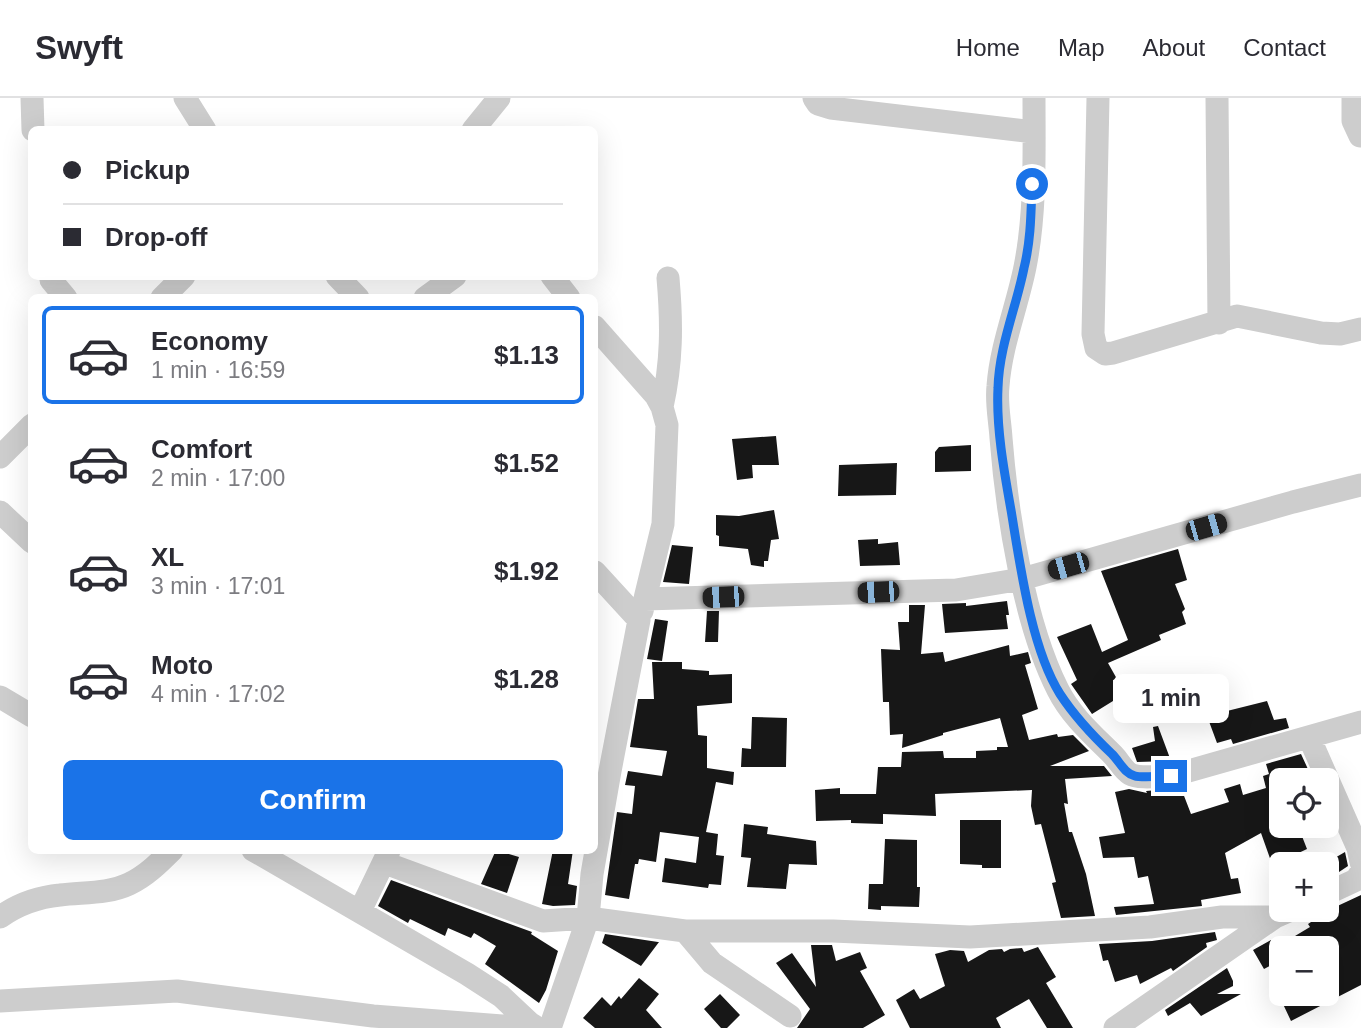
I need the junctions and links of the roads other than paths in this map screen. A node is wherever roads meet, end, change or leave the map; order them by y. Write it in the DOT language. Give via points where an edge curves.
graph roads {
  1 [pos="33,98"];
  2 [pos="185,98"];
  3 [pos="499,98"];
  4 [pos="814,98"];
  5 [pos="1034,98"];
  6 [pos="1098,98"];
  7 [pos="1217,98"];
  8 [pos="1353,98"];
  9 [pos="33,126"];
  10 [pos="202,126"];
  11 [pos="476,126"];
  12 [pos="1034,132"];
  13 [pos="1360,136"];
  14 [pos="668,278"];
  15 [pos="180,280"];
  16 [pos="341,280"];
  17 [pos="450,280"];
  18 [pos="555,280"];
  19 [pos="166,294"];
  20 [pos="354,294"];
  21 [pos="430,294"];
  22 [pos="566,294"];
  23 [pos="1219,323"];
  24 [pos="1361,329"];
  25 [pos="598,330"];
  26 [pos="662,407"];
  27 [pos="28,429"];
  28 [pos="0,457"];
  29 [pos="1361,485"];
  30 [pos="0,512"];
  31 [pos="28,538"];
  32 [pos="598,574"];
  33 [pos="1022,579"];
  34 [pos="642,610"];
  35 [pos="1361,722"];
  36 [pos="1309,737"];
  37 [pos="602,769"];
  38 [pos="598,811"];
  39 [pos="168,854"];
  40 [pos="260,854"];
  41 [pos="594,854"];
  42 [pos="387,857"];
  43 [pos="1361,862"];
  44 [pos="1361,872"];
  45 [pos="1339,888"];
  46 [pos="360,911"];
  47 [pos="1269,915"];
  48 [pos="0,917"];
  49 [pos="588,918"];
  50 [pos="1271,922"];
  51 [pos="685,931"];
  52 [pos="0,1000"];
  53 [pos="790,1016"];
  54 [pos="371,1022"];
  55 [pos="501,1027"];
  56 [pos="539,1027"];
  57 [pos="1115,1028"];
  1 -- 9 [label="street"];
  2 -- 10 [label="street"];
  3 -- 11 [label="street"];
  4 -- 12 [label="street" via="831,108"];
  5 -- 12 [label="street"];
  6 -- 23 [label="street" via="1094,344 1105,355"];
  7 -- 23 [label="street"];
  8 -- 13 [label="street" via="1353,121"];
  12 -- 33 [label="street" via="1030,235 998,388 1003,466"];
  14 -- 26 [label="street" via="672,340"];
  15 -- 19 [label="street"];
  16 -- 20 [label="street"];
  17 -- 21 [label="street"];
  18 -- 22 [label="street"];
  23 -- 24 [label="street" via="1237,316 1321,333"];
  25 -- 26 [label="street"];
  26 -- 34 [label="street" via="667,425 663,524"];
  27 -- 28 [label="street"];
  29 -- 33 [label="street"];
  30 -- 31 [label="street"];
  32 -- 34 [label="street"];
  33 -- 34 [label="street" via="956,590"];
  33 -- 36 [label="street" via="1043,656 1059,692 1127,773 1138,778 1171,776"];
  34 -- 37 [label="street"];
  35 -- 36 [label="street"];
  36 -- 43 [label="street"];
  37 -- 38 [label="street"];
  39 -- 48 [label="street" via="128,884 28,902"];
  40 -- 46 [label="street"];
  41 -- 49 [label="street"];
  42 -- 46 [label="street"];
  42 -- 49 [label="street" via="543,921"];
  44 -- 45 [label="street" via="1356,880"];
  46 -- 56 [label="street" via="500,996"];
  47 -- 51 [label="street" via="970,937"];
  49 -- 51 [label="street"];
  49 -- 56 [label="street"];
  50 -- 57 [label="street"];
  51 -- 53 [label="street" via="712,963"];
  52 -- 54 [label="street" via="177,991"];
  54 -- 55 [label="street"];
  55 -- 56 [label="street"];
}
